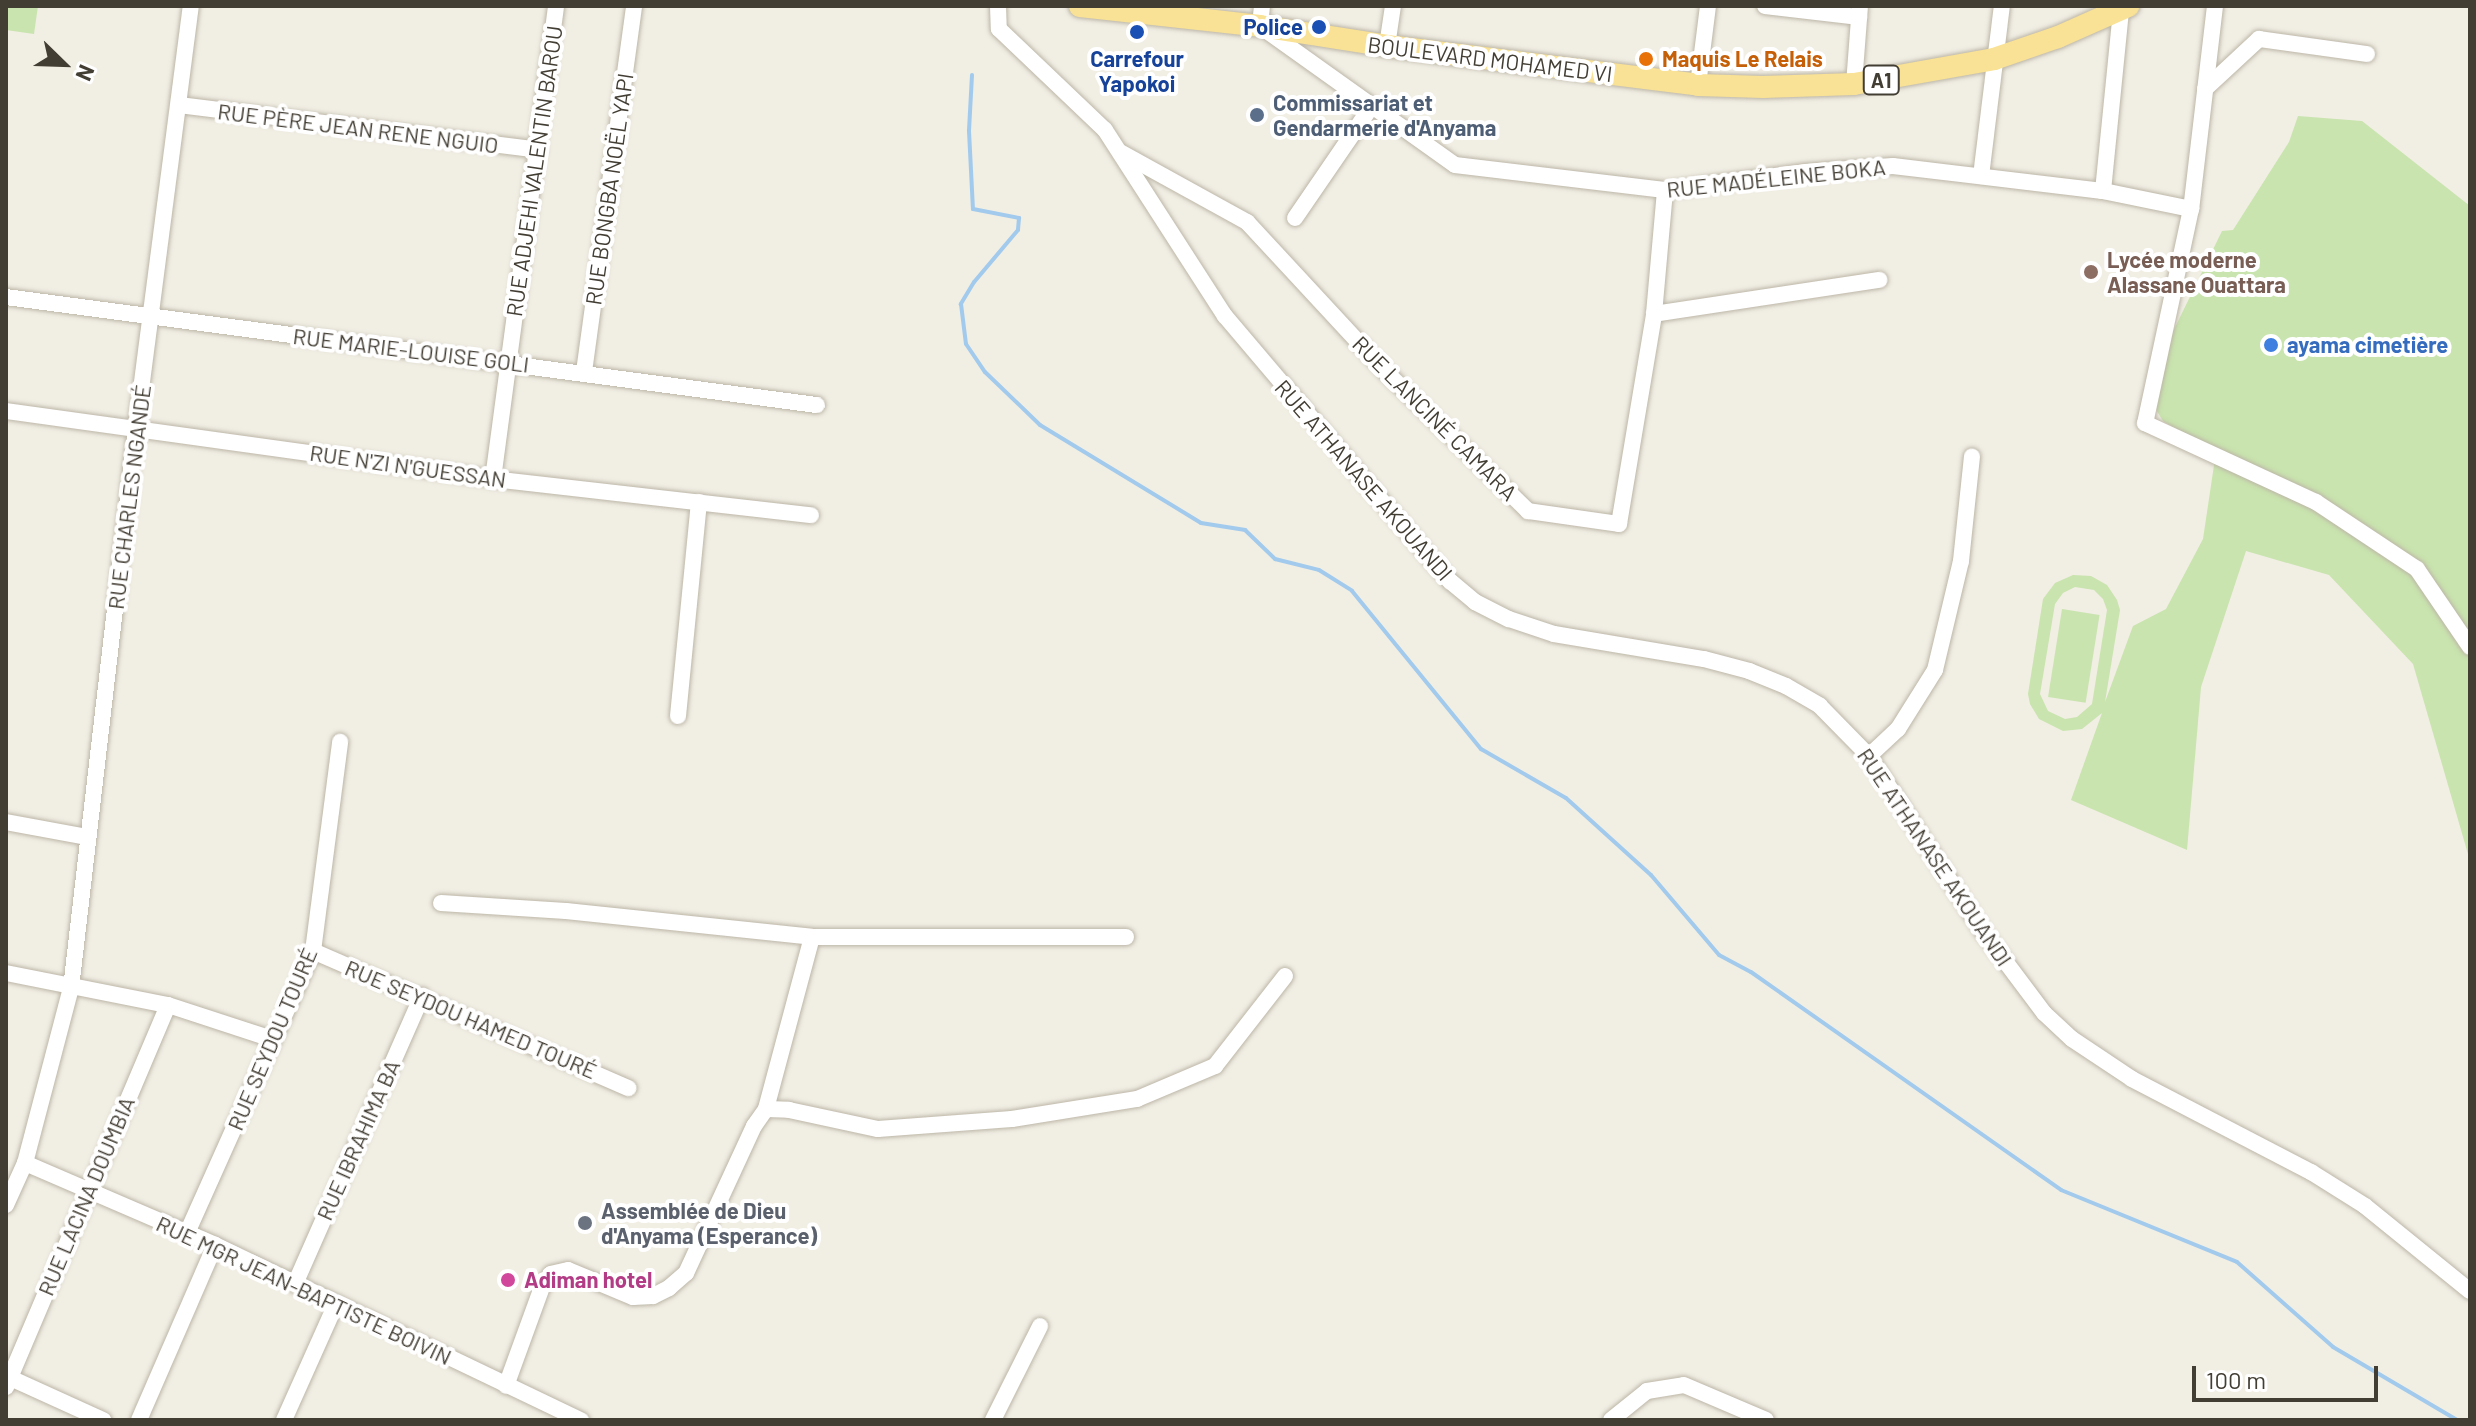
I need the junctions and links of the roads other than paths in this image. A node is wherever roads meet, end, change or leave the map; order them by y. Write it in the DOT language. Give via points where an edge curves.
graph roads {
  1 [pos="191,6"];
  2 [pos="556,6"];
  3 [pos="634,6"];
  4 [pos="998,6"];
  5 [pos="1080,6"];
  6 [pos="1393,6"];
  7 [pos="1708,6"];
  8 [pos="1765,6"];
  9 [pos="2002,6"];
  10 [pos="2215,6"];
  11 [pos="2124,8"];
  12 [pos="1152,10"];
  13 [pos="1859,11"];
  14 [pos="1261,16"];
  15 [pos="1387,46"];
  16 [pos="2367,54"];
  17 [pos="1994,59"];
  18 [pos="1854,84"];
  19 [pos="1698,85"];
  20 [pos="2205,89"];
  21 [pos="179,105"];
  22 [pos="1371,107"];
  23 [pos="538,150"];
  24 [pos="1120,152"];
  25 [pos="1981,176"];
  26 [pos="1665,190"];
  27 [pos="2103,191"];
  28 [pos="2191,209"];
  29 [pos="1295,218"];
  30 [pos="1879,280"];
  31 [pos="6,297"];
  32 [pos="1654,314"];
  33 [pos="152,315"];
  34 [pos="508,362"];
  35 [pos="584,372"];
  36 [pos="817,405"];
  37 [pos="6,411"];
  38 [pos="136,428"];
  39 [pos="1972,457"];
  40 [pos="493,479"];
  41 [pos="699,502"];
  42 [pos="811,515"];
  43 [pos="2470,647"];
  44 [pos="678,716"];
  45 [pos="340,742"];
  46 [pos="1869,756"];
  47 [pos="6,822"];
  48 [pos="87,837"];
  49 [pos="441,903"];
  50 [pos="812,937"];
  51 [pos="1126,937"];
  52 [pos="313,951"];
  53 [pos="6,973"];
  54 [pos="1285,976"];
  55 [pos="71,988"];
  56 [pos="422,996"];
  57 [pos="168,1005"];
  58 [pos="272,1039"];
  59 [pos="628,1088"];
  60 [pos="766,1109"];
  61 [pos="25,1163"];
  62 [pos="88,1190"];
  63 [pos="6,1205"];
  64 [pos="187,1233"];
  65 [pos="215,1245"];
  66 [pos="295,1284"];
  67 [pos="2470,1291"];
  68 [pos="336,1304"];
  69 [pos="1040,1326"];
  70 [pos="7,1380"];
  71 [pos="506,1386"];
  72 [pos="103,1420"];
  73 [pos="139,1420"];
  74 [pos="284,1420"];
  75 [pos="581,1420"];
  76 [pos="993,1420"];
  77 [pos="1611,1420"];
  78 [pos="1766,1420"];
  1 -- 21 [label="street, RUE CHARLES NGANDÉ"];
  2 -- 23 [label="street, RUE ADJEHI VALENTIN BAROU"];
  3 -- 35 [label="street, RUE BONGBA NOËL YAPI"];
  4 -- 24 [label="street, RUE ATHANASE AKOUANDI" via="999,29 1095,120"];
  5 -- 12 [label="main road, BOULEVARD MOHAMED VI / A1"];
  6 -- 15 [label="street"];
  7 -- 19 [label="street"];
  8 -- 13 [label="street"];
  9 -- 17 [label="street"];
  10 -- 20 [label="street"];
  11 -- 17 [label="main road, BOULEVARD MOHAMED VI / A1"];
  11 -- 27 [label="street"];
  12 -- 14 [label="main road, BOULEVARD MOHAMED VI / A1"];
  13 -- 18 [label="street"];
  14 -- 15 [label="main road, BOULEVARD MOHAMED VI / A1"];
  14 -- 22 [label="street, RUE MADÉLEINE BOKA"];
  15 -- 19 [label="main road, BOULEVARD MOHAMED VI / A1"];
  16 -- 20 [label="street" via="2259,39"];
  17 -- 18 [label="main road, BOULEVARD MOHAMED VI / A1"];
  17 -- 25 [label="street"];
  18 -- 19 [label="main road, BOULEVARD MOHAMED VI / A1"];
  20 -- 28 [label="street"];
  21 -- 23 [label="street, RUE PÈRE JEAN RENE NGUIO"];
  21 -- 33 [label="street, RUE CHARLES NGANDÉ"];
  22 -- 26 [label="street, RUE MADÉLEINE BOKA" via="1455,165"];
  22 -- 29 [label="street"];
  23 -- 34 [label="street, RUE ADJEHI VALENTIN BAROU"];
  24 -- 32 [label="street, RUE LANCINÉ CAMARA" via="1247,222 1386,372 1528,511 1619,524"];
  24 -- 46 [label="street, RUE ATHANASE AKOUANDI" via="1225,316 1423,554 1467,595 1509,619 1554,634 1749,671 1820,706"];
  25 -- 26 [label="street, RUE MADÉLEINE BOKA" via="1893,166"];
  25 -- 27 [label="street, RUE MADÉLEINE BOKA"];
  26 -- 32 [label="street, RUE LANCINÉ CAMARA"];
  27 -- 28 [label="street, RUE MADÉLEINE BOKA"];
  28 -- 43 [label="street" via="2145,423 2316,502 2417,569"];
  30 -- 32 [label="street"];
  31 -- 33 [label="street, RUE MARIE-LOUISE GOLI"];
  33 -- 34 [label="street, RUE MARIE-LOUISE GOLI"];
  33 -- 38 [label="street, RUE CHARLES NGANDÉ"];
  34 -- 35 [label="street, RUE MARIE-LOUISE GOLI"];
  34 -- 40 [label="street, RUE ADJEHI VALENTIN BAROU"];
  35 -- 36 [label="street, RUE MARIE-LOUISE GOLI"];
  37 -- 38 [label="street, RUE N'ZI N'GUESSAN"];
  38 -- 40 [label="street, RUE N'ZI N'GUESSAN"];
  38 -- 48 [label="street, RUE CHARLES NGANDÉ"];
  39 -- 46 [label="street" via="1961,561 1935,670 1898,729"];
  40 -- 41 [label="street, RUE N'ZI N'GUESSAN"];
  41 -- 42 [label="street, RUE N'ZI N'GUESSAN"];
  41 -- 44 [label="street"];
  45 -- 52 [label="street, RUE SEYDOU TOURÉ"];
  46 -- 67 [label="street, RUE ATHANASE AKOUANDI" via="2007,966 2072,1039 2132,1079 2311,1172 2365,1206"];
  47 -- 48 [label="street"];
  48 -- 55 [label="street, RUE CHARLES NGANDÉ"];
  49 -- 50 [label="street"];
  50 -- 51 [label="street"];
  50 -- 60 [label="street"];
  52 -- 56 [label="street, RUE SEYDOU HAMED TOURÉ"];
  52 -- 58 [label="street, RUE SEYDOU TOURÉ"];
  53 -- 55 [label="street"];
  54 -- 60 [label="street" via="1215,1066 1137,1099 1012,1119 878,1129"];
  55 -- 57 [label="street"];
  55 -- 61 [label="street, RUE CHARLES NGANDÉ"];
  56 -- 59 [label="street, RUE SEYDOU HAMED TOURÉ"];
  56 -- 66 [label="street, RUE IBRAHIMA BA"];
  57 -- 58 [label="street"];
  57 -- 62 [label="street, RUE LACINA DOUMBIA"];
  58 -- 64 [label="street, RUE SEYDOU TOURÉ"];
  60 -- 71 [label="street" via="686,1273 661,1292 633,1297 568,1270 551,1274"];
  61 -- 62 [label="street, RUE MGR JEAN-BAPTISTE BOIVIN"];
  61 -- 63 [label="street, RUE CHARLES NGANDÉ"];
  62 -- 64 [label="street, RUE MGR JEAN-BAPTISTE BOIVIN"];
  62 -- 70 [label="street, RUE LACINA DOUMBIA"];
  64 -- 65 [label="street, RUE MGR JEAN-BAPTISTE BOIVIN"];
  65 -- 66 [label="street, RUE MGR JEAN-BAPTISTE BOIVIN"];
  65 -- 73 [label="street"];
  66 -- 68 [label="street, RUE MGR JEAN-BAPTISTE BOIVIN"];
  68 -- 71 [label="street, RUE MGR JEAN-BAPTISTE BOIVIN"];
  68 -- 74 [label="street"];
  69 -- 76 [label="street"];
  70 -- 72 [label="street"];
  71 -- 75 [label="street, RUE MGR JEAN-BAPTISTE BOIVIN"];
  77 -- 78 [label="street" via="1647,1391 1684,1385"];
}
